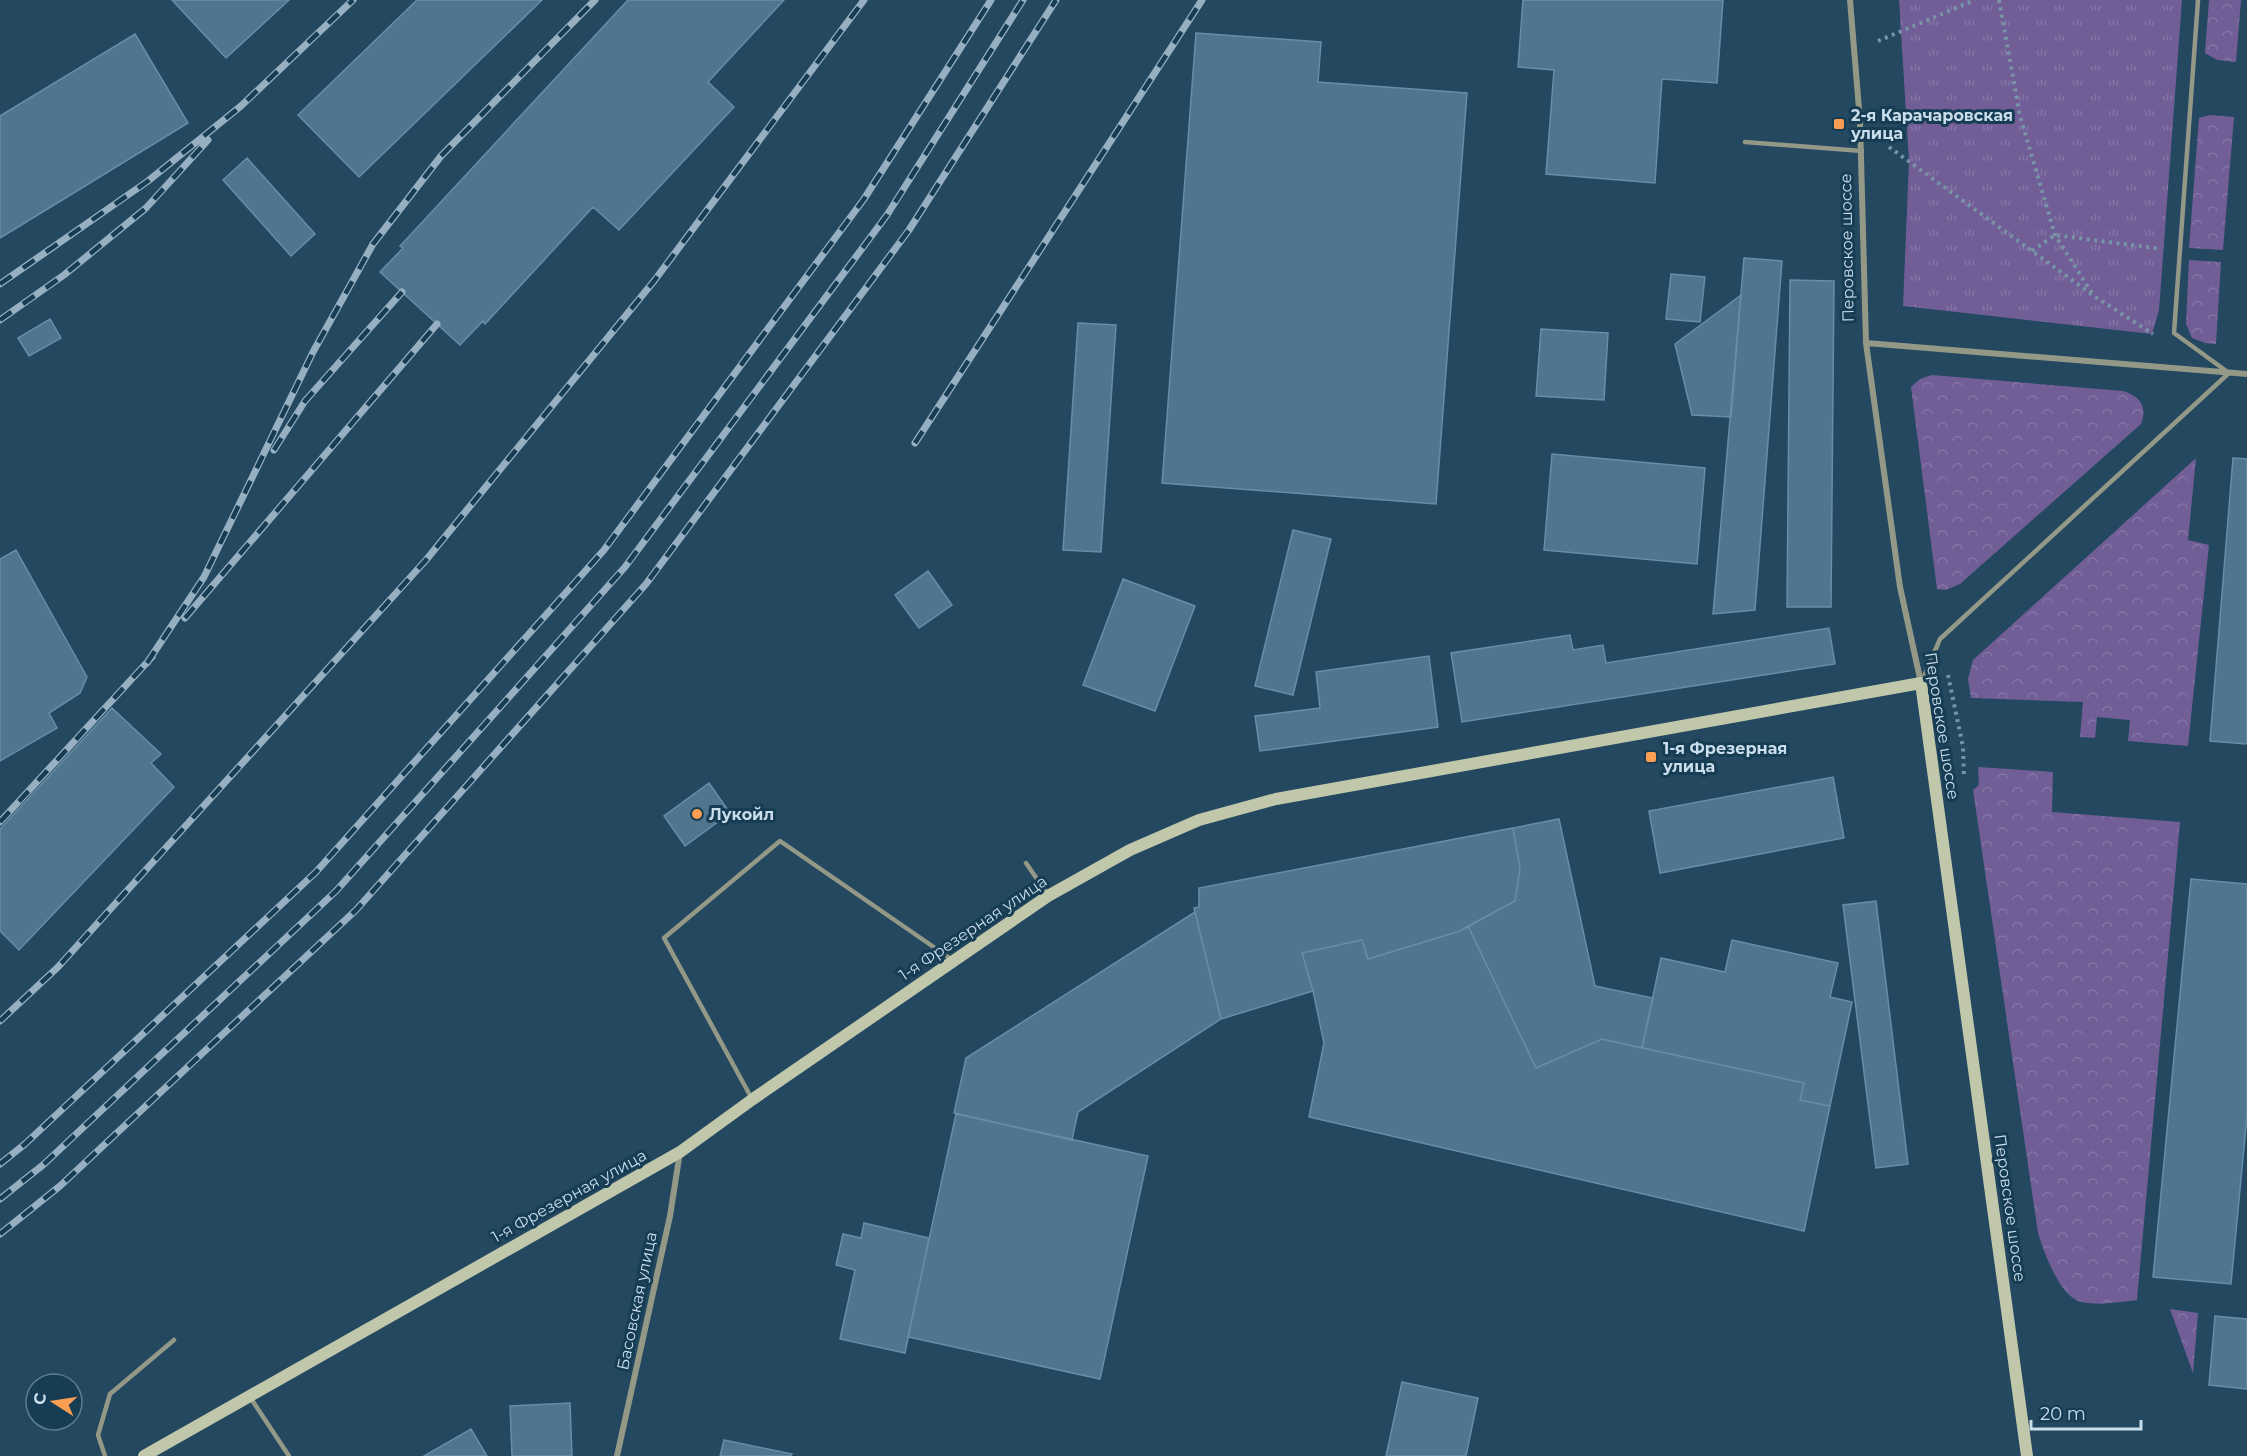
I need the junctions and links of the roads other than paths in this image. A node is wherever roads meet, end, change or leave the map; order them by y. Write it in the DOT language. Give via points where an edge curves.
graph roads {
  1 [pos="1850,0"];
  2 [pos="2198,0"];
  3 [pos="1745,142"];
  4 [pos="1862,151"];
  5 [pos="1866,343"];
  6 [pos="2229,373"];
  7 [pos="2247,374"];
  8 [pos="1921,683"];
  9 [pos="1026,863"];
  10 [pos="1048,896"];
  11 [pos="954,961"];
  12 [pos="753,1099"];
  13 [pos="680,1152"];
  14 [pos="174,1340"];
  15 [pos="249,1395"];
  16 [pos="105,1456"];
  17 [pos="144,1456"];
  18 [pos="289,1456"];
  19 [pos="617,1456"];
  20 [pos="2027,1456"];
  1 -- 4 [label="street, Перовское шоссе"];
  2 -- 6 [label="lane" via="2174,333"];
  3 -- 4 [label="lane"];
  4 -- 5 [label="street, Перовское шоссе"];
  5 -- 6 [label="street"];
  5 -- 8 [label="street, Перовское шоссе" via="1900,587"];
  6 -- 7 [label="street"];
  6 -- 8 [label="lane" via="1940,639"];
  8 -- 10 [label="street, 1-я Фрезерная улица" via="1275,799 1199,820 1140,846"];
  8 -- 20 [label="street, Перовское шоссе"];
  9 -- 10 [label="lane"];
  10 -- 11 [label="street, 1-я Фрезерная улица"];
  11 -- 12 [label="street, 1-я Фрезерная улица"];
  11 -- 12 [label="lane" via="780,841 664,938"];
  12 -- 13 [label="street, 1-я Фрезерная улица"];
  13 -- 15 [label="street, 1-я Фрезерная улица"];
  13 -- 19 [label="street, Басовская улица" via="670,1216"];
  14 -- 16 [label="lane" via="110,1394 98,1435"];
  15 -- 17 [label="street, 1-я Фрезерная улица"];
  15 -- 18 [label="lane"];
}
